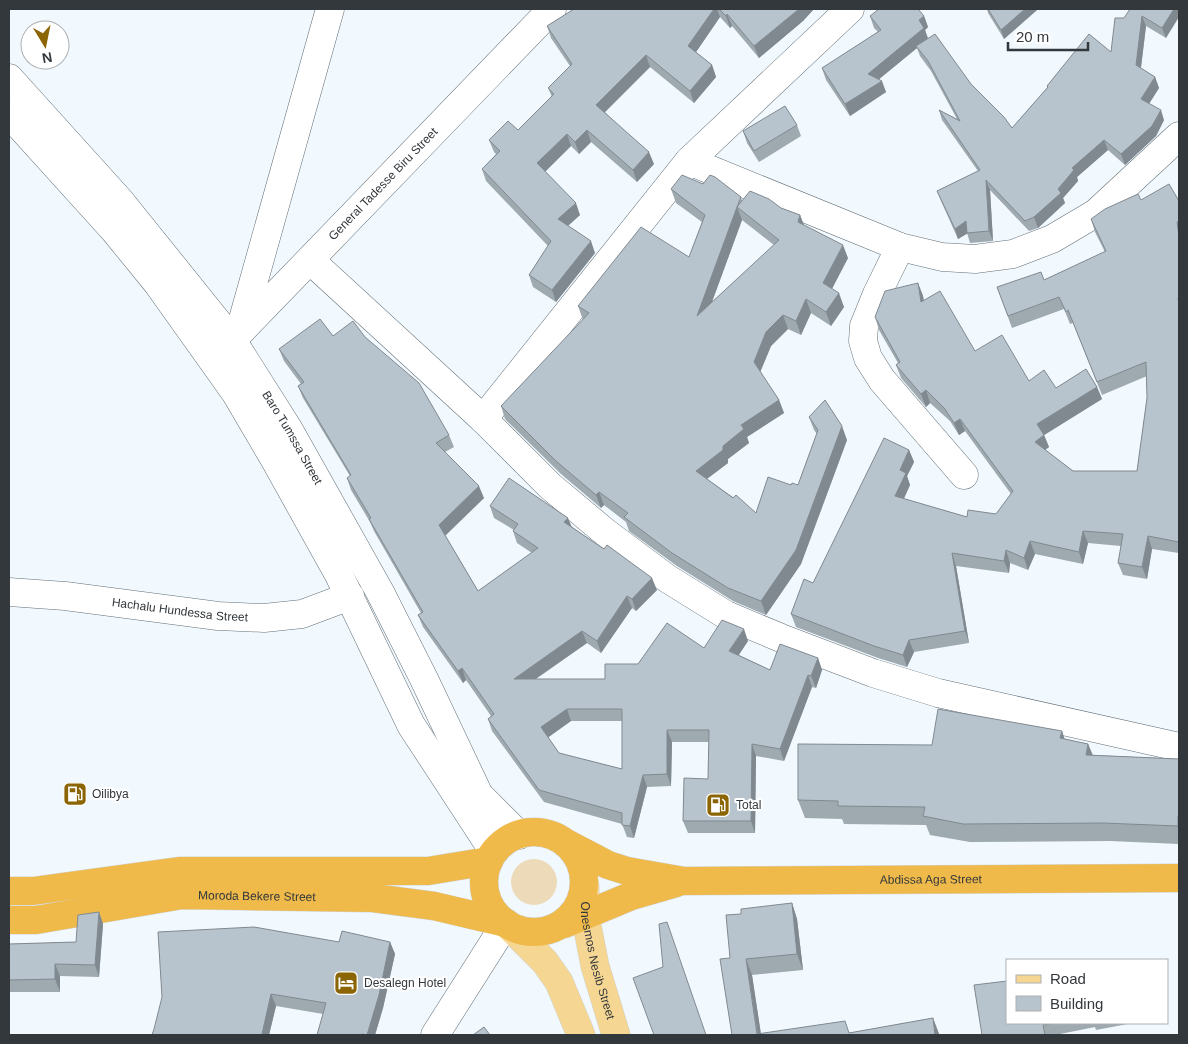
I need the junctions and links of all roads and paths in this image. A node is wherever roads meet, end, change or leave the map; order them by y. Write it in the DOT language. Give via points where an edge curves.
graph roads {
  1 [pos="330,9"];
  2 [pos="552,9"];
  3 [pos="850,9"];
  4 [pos="9,78"];
  5 [pos="9,114"];
  6 [pos="1179,136"];
  7 [pos="689,161"];
  8 [pos="900,247"];
  9 [pos="310,260"];
  10 [pos="236,336"];
  11 [pos="211,357"];
  12 [pos="483,420"];
  13 [pos="964,475"];
  14 [pos="9,592"];
  15 [pos="350,596"];
  16 [pos="1179,748"];
  17 [pos="519,835"];
  18 [pos="566,842"];
  19 [pos="492,856"];
  20 [pos="1179,878"];
  21 [pos="684,881"];
  22 [pos="181,883"];
  23 [pos="585,886"];
  24 [pos="21,891"];
  25 [pos="584,915"];
  26 [pos="9,920"];
  27 [pos="36,920"];
  28 [pos="506,923"];
  29 [pos="558,927"];
  30 [pos="435,1035"];
  31 [pos="581,1035"];
  32 [pos="616,1035"];
  1 -- 10 [label="street"];
  2 -- 9 [label="street, General Tadesse Biru Street"];
  3 -- 7 [label="street"];
  4 -- 10 [label="street, Baro Tumssa Street"];
  5 -- 11 [label="street, Baro Tumssa Street" via="114,230"];
  6 -- 8 [label="street" via="1096,214 1052,239 1013,254 975,259 942,257"];
  7 -- 8 [label="street"];
  7 -- 12 [label="street"];
  8 -- 13 [label="street" via="864,326 868,358 882,380"];
  9 -- 10 [label="street, General Tadesse Biru Street"];
  9 -- 12 [label="street"];
  10 -- 11 [label="street, General Tadesse Biru Street"];
  10 -- 17 [label="street, Baro Tumssa Street" via="380,592 479,795"];
  11 -- 15 [label="street, Baro Tumssa Street" via="275,460"];
  12 -- 16 [label="street" via="550,486 605,532 668,579 726,615 864,670 938,693"];
  14 -- 15 [label="street, Hachalu Hundessa Street" via="218,616 264,618 302,614"];
  15 -- 19 [label="street, Baro Tumssa Street" via="411,725"];
  17 -- 18 [label="highway" via="534,832"];
  17 -- 19 [label="highway" via="505,841"];
  18 -- 21 [label="highway" via="608,865"];
  18 -- 23 [label="highway" via="577,855"];
  19 -- 22 [label="highway, Moroda Bekere Street" via="428,870"];
  19 -- 28 [label="highway" via="485,872 486,895 490,907"];
  20 -- 21 [label="highway, Abdissa Aga Street"];
  21 -- 25 [label="highway" via="631,896"];
  22 -- 24 [label="highway, Moroda Bekere Street"];
  22 -- 27 [label="highway, Moroda Bekere Street"];
  22 -- 28 [label="highway, Moroda Bekere Street" via="372,898 434,906"];
  23 -- 25 [label="main road, Onesmos Nesib Street"];
  23 -- 29 [label="highway" via="577,909"];
  24 -- 27 [label="highway"];
  25 -- 29 [label="highway"];
  25 -- 32 [label="main road, Onesmos Nesib Street" via="594,966"];
  26 -- 27 [label="highway, Moroda Bekere Street"];
  28 -- 29 [label="highway" via="532,932"];
  28 -- 30 [label="street"];
  28 -- 31 [label="main road" via="545,962 559,982"];
}
